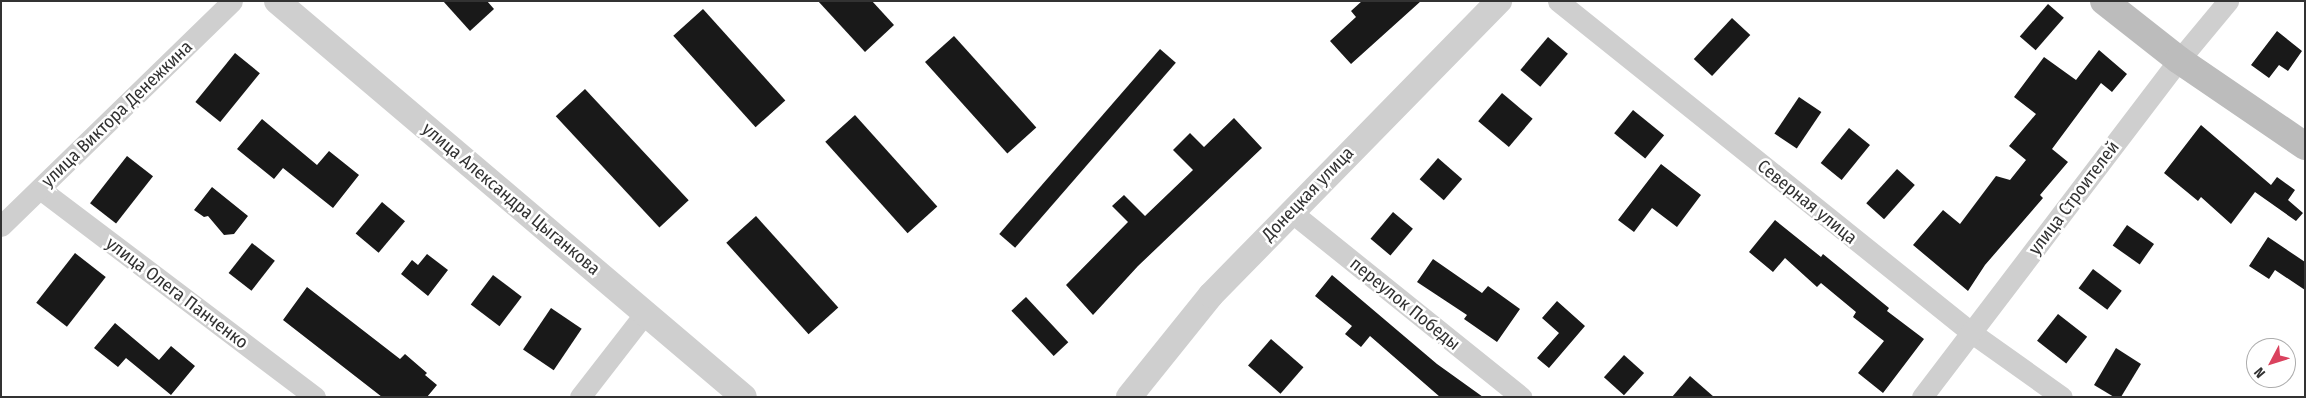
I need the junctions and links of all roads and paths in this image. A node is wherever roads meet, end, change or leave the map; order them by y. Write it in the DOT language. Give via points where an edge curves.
graph roads {
  1 [pos="232,1"];
  2 [pos="277,1"];
  3 [pos="1499,1"];
  4 [pos="1558,1"];
  5 [pos="2104,1"];
  6 [pos="2228,1"];
  7 [pos="2179,60"];
  8 [pos="2305,146"];
  9 [pos="40,189"];
  10 [pos="1290,211"];
  11 [pos="1,226"];
  12 [pos="646,312"];
  13 [pos="1972,333"];
  14 [pos="315,397"];
  15 [pos="580,397"];
  16 [pos="744,397"];
  17 [pos="1129,397"];
  18 [pos="1521,397"];
  19 [pos="1922,397"];
  20 [pos="2062,397"];
  1 -- 9 [label="street, улица Виктора Денежкина"];
  2 -- 12 [label="street, улица Александра Цыганкова"];
  3 -- 10 [label="street, Донецкая улица"];
  4 -- 13 [label="street, Северная улица"];
  5 -- 7 [label="main road"];
  6 -- 7 [label="street, улица Строителей"];
  7 -- 8 [label="main road"];
  7 -- 13 [label="street, улица Строителей"];
  9 -- 11 [label="street, улица Виктора Денежкина"];
  9 -- 14 [label="street, улица Олега Панченко"];
  10 -- 17 [label="street, Донецкая улица" via="1210,296"];
  10 -- 18 [label="street, переулок Победы"];
  12 -- 15 [label="street"];
  12 -- 16 [label="street, улица Александра Цыганкова"];
  13 -- 19 [label="street, улица Строителей"];
  13 -- 20 [label="street, Северная улица"];
}
